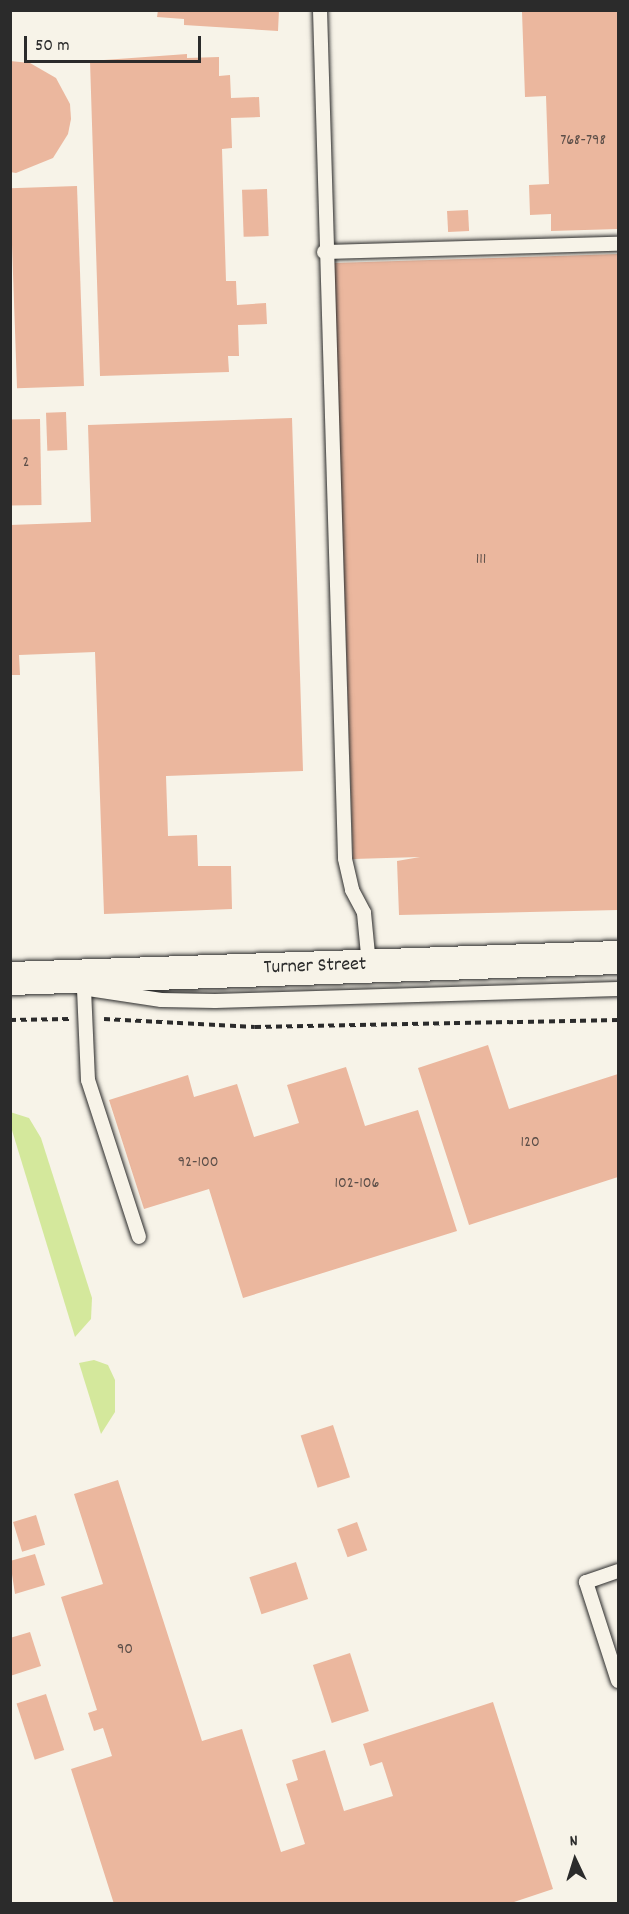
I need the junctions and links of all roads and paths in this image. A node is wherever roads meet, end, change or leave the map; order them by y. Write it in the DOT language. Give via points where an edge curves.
graph roads {
  1 [pos="320,10"];
  2 [pos="618,244"];
  3 [pos="324,252"];
  4 [pos="618,957"];
  5 [pos="369,965"];
  6 [pos="18,977"];
  7 [pos="84,989"];
  8 [pos="618,989"];
  9 [pos="84,1018"];
  10 [pos="10,1020"];
  11 [pos="618,1020"];
  12 [pos="139,1237"];
  13 [pos="618,1571"];
  14 [pos="618,1681"];
  1 -- 3 [label="lane" via="329,216"];
  2 -- 3 [label="lane"];
  3 -- 5 [label="lane" via="345,859 352,890 364,913"];
  4 -- 5 [label="street, Turner Street"];
  5 -- 6 [label="street, Turner Street"];
  6 -- 7 [label="lane"];
  7 -- 8 [label="lane" via="161,1000 215,1001"];
  7 -- 9 [label="lane"];
  9 -- 10 [label="path"];
  9 -- 11 [label="path" via="255,1028"];
  9 -- 12 [label="lane" via="88,1080"];
  13 -- 14 [label="lane" via="586,1582"];
}
